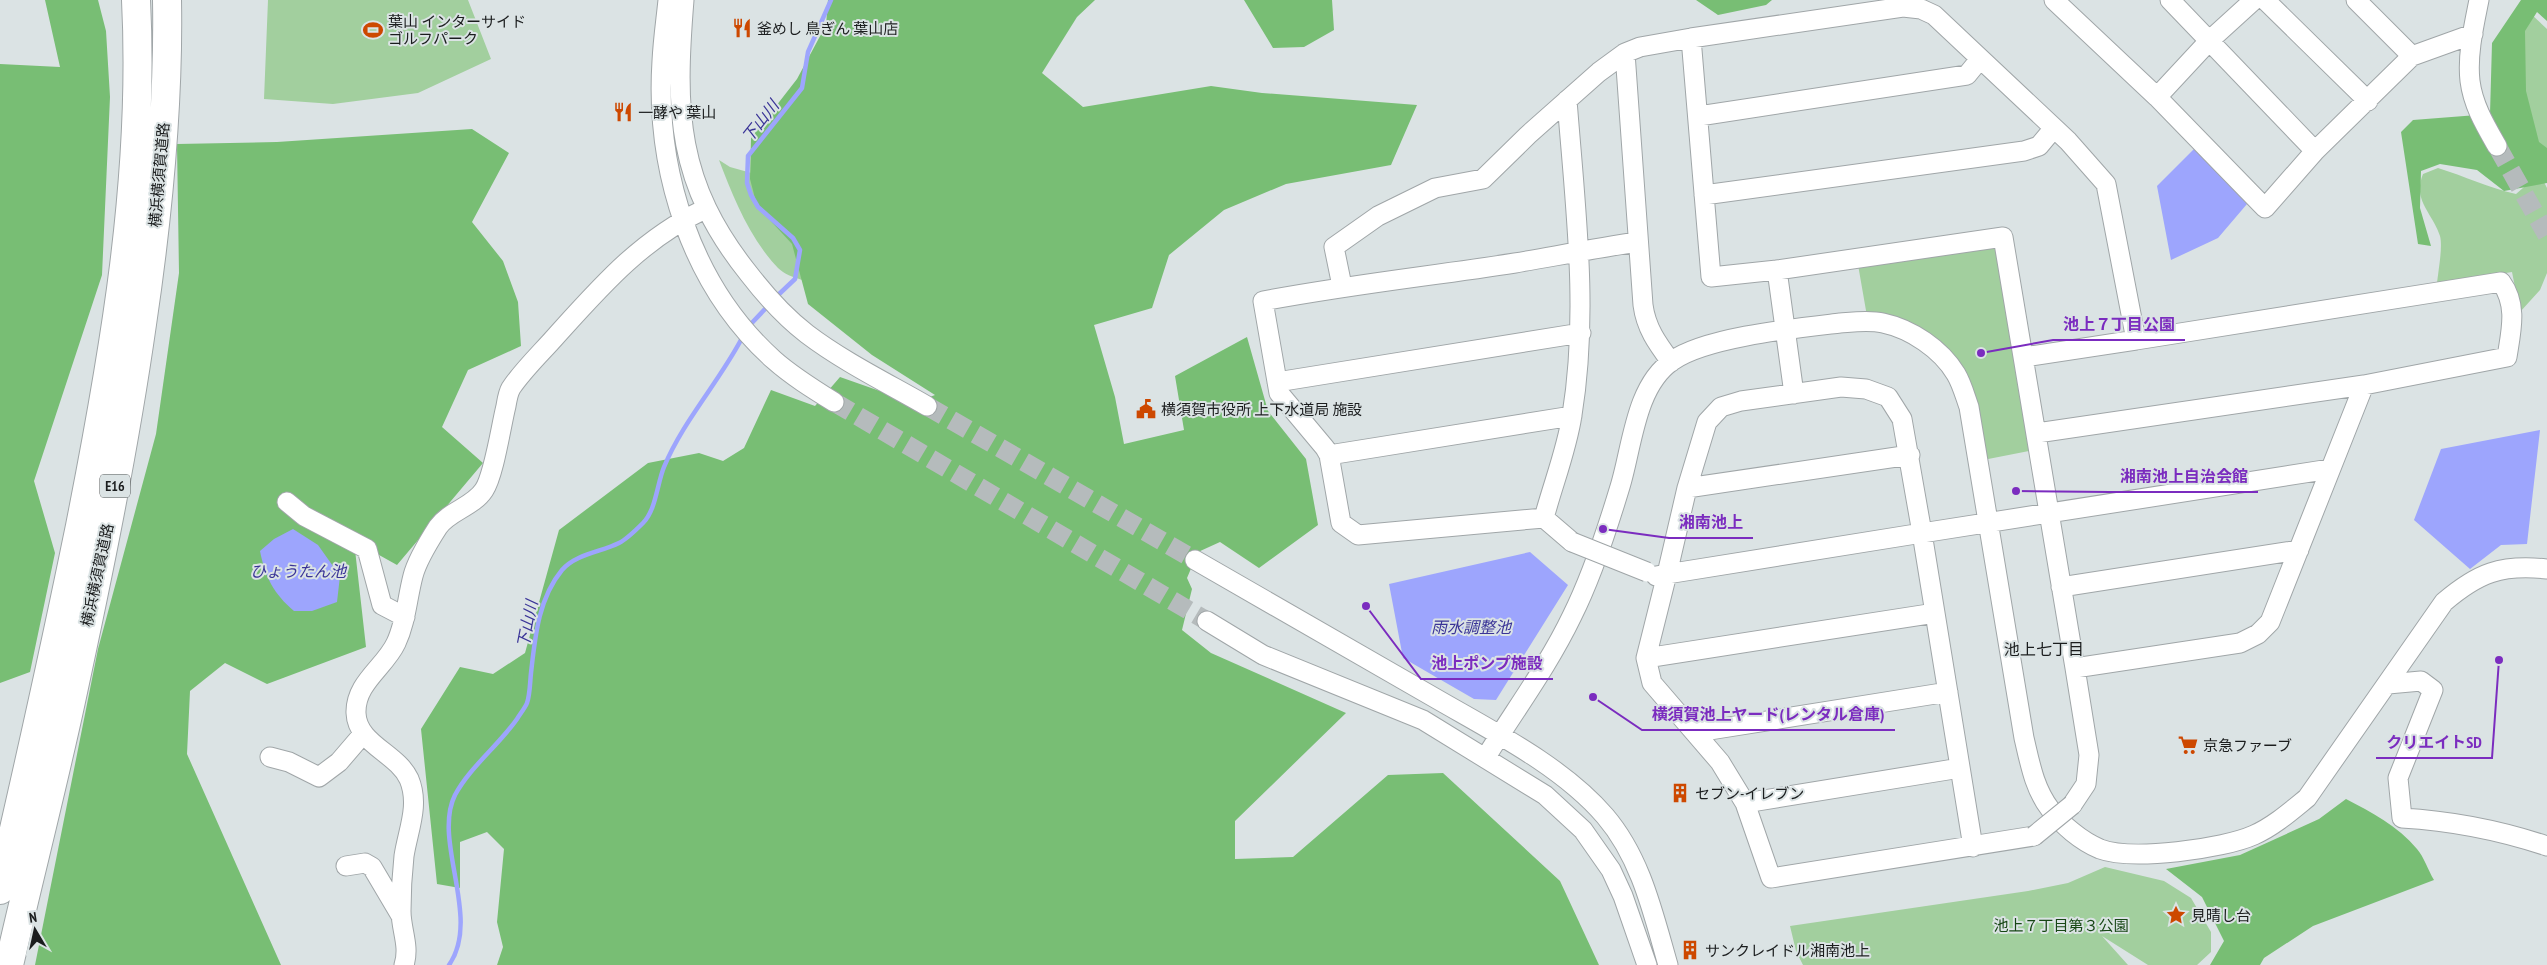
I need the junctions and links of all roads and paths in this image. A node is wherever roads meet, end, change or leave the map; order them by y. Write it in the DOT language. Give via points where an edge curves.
graph roads {
  1 [pos="136,0"];
  2 [pos="167,0"];
  3 [pos="668,0"];
  4 [pos="684,0"];
  5 [pos="2054,0"];
  6 [pos="2170,0"];
  7 [pos="2254,0"];
  8 [pos="2265,0"];
  9 [pos="2356,0"];
  10 [pos="2480,0"];
  11 [pos="2473,34"];
  12 [pos="1692,38"];
  13 [pos="2210,40"];
  14 [pos="1625,53"];
  15 [pos="2412,56"];
  16 [pos="1980,59"];
  17 [pos="2157,97"];
  18 [pos="1567,100"];
  19 [pos="2368,101"];
  20 [pos="1699,116"];
  21 [pos="2054,128"];
  22 [pos="2496,146"];
  23 [pos="2315,151"];
  24 [pos="1704,195"];
  25 [pos="705,209"];
  26 [pos="683,219"];
  27 [pos="1638,242"];
  28 [pos="1578,251"];
  29 [pos="1777,270"];
  30 [pos="1342,286"];
  31 [pos="1784,330"];
  32 [pos="1581,333"];
  33 [pos="2136,340"];
  34 [pos="2024,357"];
  35 [pos="1671,362"];
  36 [pos="1277,382"];
  37 [pos="2364,385"];
  38 [pos="1794,394"];
  39 [pos="834,402"];
  40 [pos="927,406"];
  41 [pos="1572,416"];
  42 [pos="2036,433"];
  43 [pos="1910,455"];
  44 [pos="1329,456"];
  45 [pos="2330,469"];
  46 [pos="1687,488"];
  47 [pos="287,502"];
  48 [pos="2049,515"];
  49 [pos="1544,518"];
  50 [pos="1989,523"];
  51 [pos="1922,534"];
  52 [pos="2299,550"];
  53 [pos="1195,560"];
  54 [pos="2547,569"];
  55 [pos="1667,574"];
  56 [pos="2062,587"];
  57 [pos="1935,614"];
  58 [pos="406,617"];
  59 [pos="1206,621"];
  60 [pos="1646,658"];
  61 [pos="2075,668"];
  62 [pos="2388,684"];
  63 [pos="1948,692"];
  64 [pos="1697,732"];
  65 [pos="363,734"];
  66 [pos="1499,736"];
  67 [pos="270,757"];
  68 [pos="1486,758"];
  69 [pos="1960,768"];
  70 [pos="1745,803"];
  71 [pos="2547,846"];
  72 [pos="1974,847"];
  73 [pos="346,866"];
  74 [pos="0,890"];
  75 [pos="401,916"];
  76 [pos="9,965"];
  77 [pos="404,965"];
  78 [pos="1647,965"];
  79 [pos="1668,965"];
  1 -- 74 [label="highway, 横浜横須賀道路 / E16" via="135,148 105,402 54,658"];
  2 -- 76 [label="highway, 横浜横須賀道路 / E16" via="163,154 131,402 70,703"];
  3 -- 26 [label="street" via="662,99 667,156"];
  4 -- 25 [label="street" via="678,67 681,125"];
  5 -- 17 [label="street"];
  6 -- 13 [label="street"];
  7 -- 13 [label="street"];
  8 -- 19 [label="street"];
  9 -- 15 [label="street"];
  10 -- 11 [label="street"];
  11 -- 15 [label="street"];
  11 -- 22 [label="street" via="2470,81 2480,114"];
  12 -- 14 [label="street" via="1640,47"];
  12 -- 16 [label="street" via="1903,7 1921,9 1934,15"];
  12 -- 20 [label="street"];
  13 -- 17 [label="street"];
  13 -- 23 [label="street"];
  14 -- 18 [label="street"];
  14 -- 27 [label="street"];
  15 -- 19 [label="street"];
  16 -- 20 [label="street" via="1968,75"];
  16 -- 21 [label="street"];
  17 -- 23 [label="street" via="2264,208"];
  18 -- 28 [label="street"];
  18 -- 30 [label="street" via="1484,179 1435,188 1378,216 1334,247"];
  19 -- 23 [label="street"];
  20 -- 24 [label="street"];
  21 -- 24 [label="street" via="2039,146 2024,151"];
  21 -- 33 [label="street" via="2106,184"];
  24 -- 29 [label="street" via="1711,277"];
  25 -- 26 [label="street"];
  25 -- 40 [label="street" via="741,264 807,334"];
  26 -- 39 [label="street" via="692,247 733,316 774,360"];
  26 -- 58 [label="street" via="624,263 601,285 510,390 488,482 476,499 439,526 413,575"];
  27 -- 28 [label="street"];
  27 -- 35 [label="street" via="1645,322"];
  28 -- 30 [label="street" via="1515,263"];
  28 -- 32 [label="street"];
  29 -- 31 [label="street"];
  29 -- 34 [label="street" via="2003,236"];
  30 -- 36 [label="street" via="1263,301"];
  31 -- 35 [label="street" via="1692,350"];
  31 -- 38 [label="street"];
  31 -- 50 [label="street" via="1856,321 1883,323 1934,348 1956,374 1969,407"];
  32 -- 36 [label="street"];
  32 -- 41 [label="street"];
  33 -- 34 [label="street"];
  33 -- 37 [label="street" via="2501,282 2508,292 2513,316 2507,358"];
  34 -- 42 [label="street"];
  35 -- 66 [label="street" via="1652,382 1637,419 1620,488 1591,576 1572,618"];
  36 -- 44 [label="street" via="1279,393 1326,448"];
  37 -- 42 [label="street"];
  37 -- 45 [label="street"];
  38 -- 43 [label="street" via="1841,386 1866,389 1888,397 1902,419"];
  38 -- 46 [label="street" via="1721,407 1707,422"];
  41 -- 44 [label="street"];
  41 -- 49 [label="street"];
  42 -- 48 [label="street"];
  43 -- 46 [label="street"];
  43 -- 51 [label="street"];
  44 -- 49 [label="street" via="1341,523 1358,535"];
  45 -- 48 [label="street"];
  45 -- 52 [label="street"];
  46 -- 55 [label="street"];
  47 -- 58 [label="street" via="304,516 367,549 382,606"];
  48 -- 50 [label="street"];
  48 -- 56 [label="street"];
  49 -- 55 [label="street, bridge" via="1572,542 1656,576"];
  50 -- 51 [label="street"];
  50 -- 62 [label="street" via="2024,738 2035,782 2050,809 2072,832 2101,849 2141,854 2224,845 2254,834 2307,798"];
  51 -- 55 [label="street"];
  51 -- 57 [label="street"];
  52 -- 56 [label="street"];
  52 -- 61 [label="street" via="2270,622 2258,634 2240,643"];
  53 -- 66 [label="street"];
  54 -- 62 [label="street" via="2521,566 2489,573 2467,583 2444,602"];
  55 -- 60 [label="street"];
  56 -- 61 [label="street"];
  57 -- 60 [label="street"];
  57 -- 63 [label="street"];
  58 -- 65 [label="street" via="395,646 371,674 362,691 355,711"];
  59 -- 68 [label="street" via="1263,655 1422,720"];
  60 -- 64 [label="street" via="1652,682"];
  61 -- 72 [label="street, bridge" via="2089,755 2086,784 2072,805 2034,836"];
  62 -- 71 [label="street" via="2421,681 2433,690 2398,778 2402,818 2445,820 2501,831"];
  63 -- 64 [label="street"];
  63 -- 69 [label="street"];
  64 -- 70 [label="street"];
  65 -- 67 [label="street" via="338,762 319,777 289,762"];
  65 -- 75 [label="street" via="395,761 408,777 413,792 413,816 404,858"];
  66 -- 68 [label="street"];
  66 -- 79 [label="street" via="1562,777 1588,797 1606,817 1638,870"];
  68 -- 78 [label="street" via="1545,796 1583,830 1611,870"];
  69 -- 70 [label="street"];
  69 -- 72 [label="street"];
  70 -- 72 [label="street" via="1771,878"];
  73 -- 75 [label="street" via="366,862 372,867"];
  75 -- 77 [label="street" via="407,945"];
}
